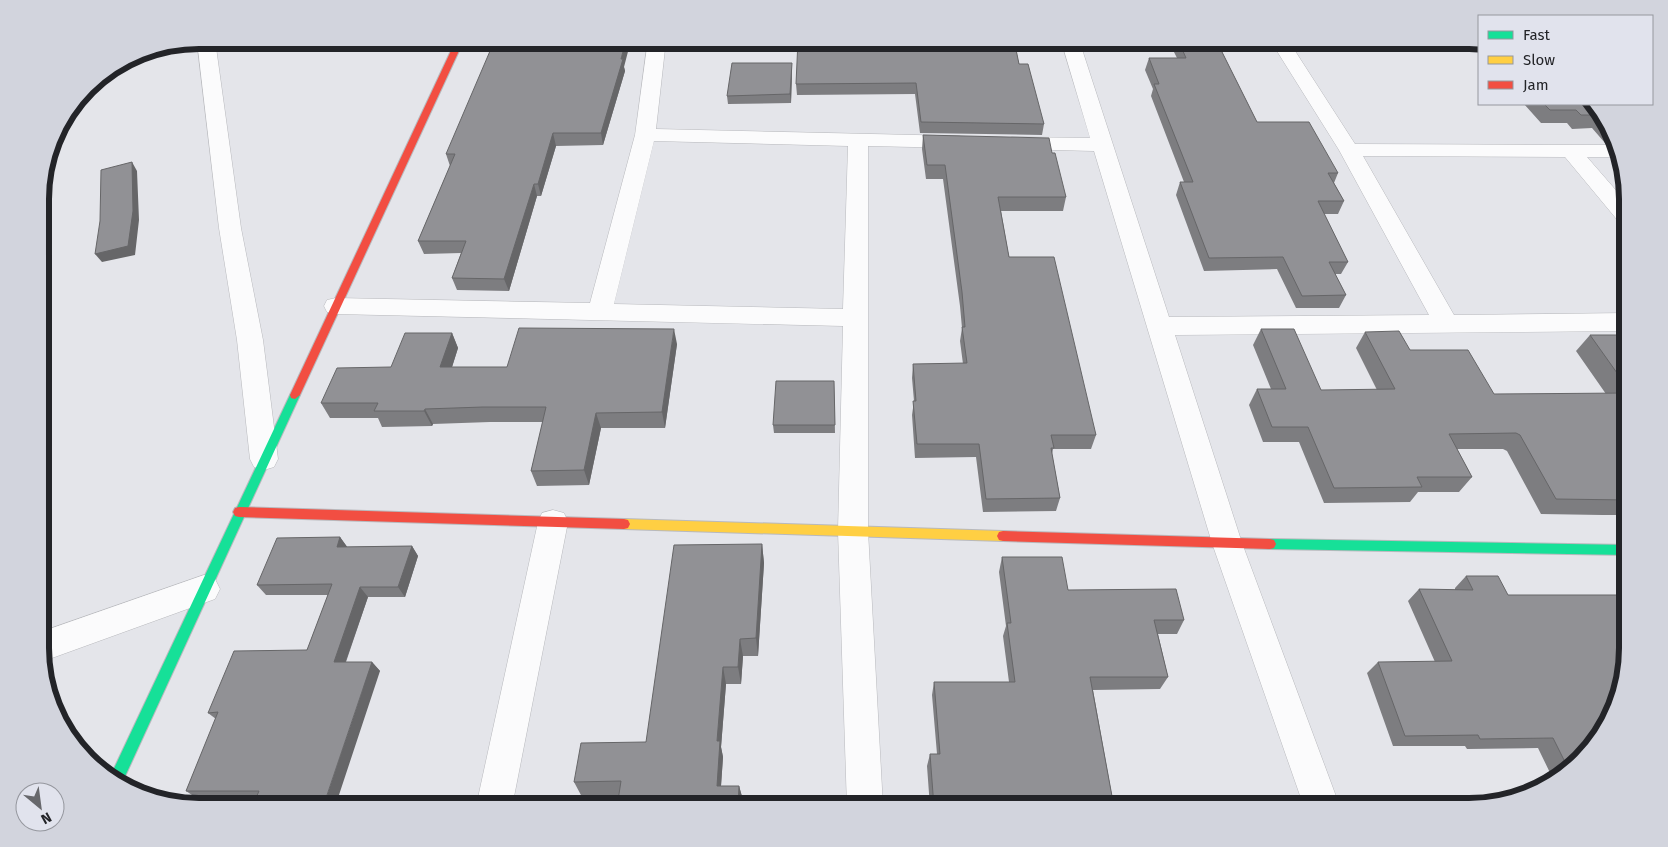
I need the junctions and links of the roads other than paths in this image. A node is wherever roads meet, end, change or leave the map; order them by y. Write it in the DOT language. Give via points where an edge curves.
graph roads {
  1 [pos="207,49"];
  2 [pos="456,49"];
  3 [pos="656,49"];
  4 [pos="1073,49"];
  5 [pos="1285,49"];
  6 [pos="646,135"];
  7 [pos="858,139"];
  8 [pos="1103,145"];
  9 [pos="1349,150"];
  10 [pos="1570,150"];
  11 [pos="1611,151"];
  12 [pos="1619,208"];
  13 [pos="336,306"];
  14 [pos="600,312"];
  15 [pos="854,318"];
  16 [pos="1619,322"];
  17 [pos="1447,324"];
  18 [pos="1159,326"];
  19 [pos="264,459"];
  20 [pos="239,512"];
  21 [pos="553,522"];
  22 [pos="853,531"];
  23 [pos="1227,543"];
  24 [pos="1619,550"];
  25 [pos="204,589"];
  26 [pos="49,644"];
  27 [pos="118,775"];
  28 [pos="496,798"];
  29 [pos="865,798"];
  30 [pos="1319,798"];
  1 -- 19 [label="street"];
  2 -- 13 [label="street"];
  3 -- 6 [label="street"];
  4 -- 8 [label="street"];
  5 -- 9 [label="street"];
  6 -- 7 [label="street"];
  6 -- 14 [label="street"];
  7 -- 8 [label="street"];
  7 -- 15 [label="street"];
  8 -- 18 [label="street"];
  9 -- 10 [label="street"];
  9 -- 17 [label="street"];
  10 -- 11 [label="street"];
  10 -- 12 [label="street"];
  13 -- 14 [label="street"];
  13 -- 19 [label="street"];
  14 -- 15 [label="street"];
  15 -- 22 [label="street"];
  16 -- 17 [label="street"];
  17 -- 18 [label="street"];
  18 -- 23 [label="street"];
  19 -- 20 [label="street"];
  20 -- 21 [label="street"];
  20 -- 25 [label="street"];
  21 -- 22 [label="street"];
  21 -- 28 [label="street"];
  22 -- 23 [label="street"];
  22 -- 29 [label="street"];
  23 -- 24 [label="street"];
  23 -- 30 [label="street"];
  25 -- 26 [label="street"];
  25 -- 27 [label="street"];
}
